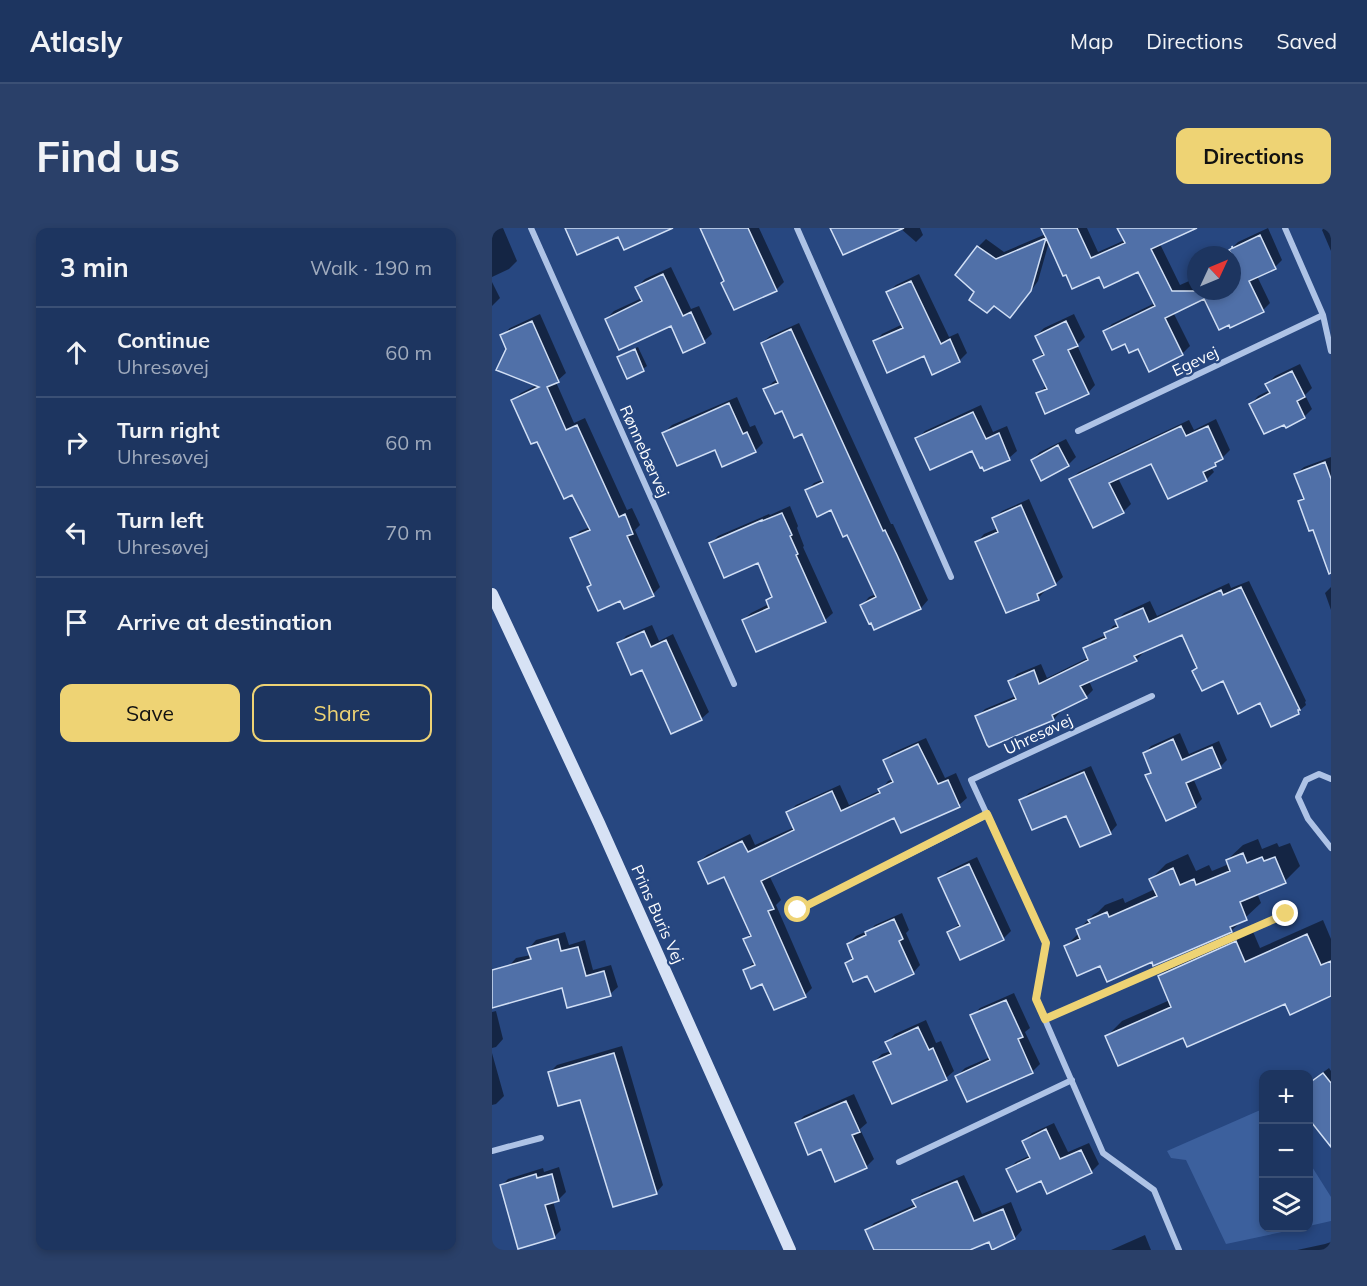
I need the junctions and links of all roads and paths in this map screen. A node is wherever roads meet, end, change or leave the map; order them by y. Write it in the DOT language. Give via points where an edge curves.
graph roads {
  1 [pos="531,228"];
  2 [pos="797,228"];
  3 [pos="1285,228"];
  4 [pos="1323,315"];
  5 [pos="1331,351"];
  6 [pos="1078,431"];
  7 [pos="951,577"];
  8 [pos="492,594"];
  9 [pos="734,684"];
  10 [pos="1152,696"];
  11 [pos="1331,779"];
  12 [pos="987,814"];
  13 [pos="1331,848"];
  14 [pos="798,910"];
  15 [pos="1286,914"];
  16 [pos="1045,1019"];
  17 [pos="1072,1080"];
  18 [pos="541,1138"];
  19 [pos="492,1151"];
  20 [pos="899,1162"];
  21 [pos="790,1250"];
  22 [pos="1179,1250"];
  1 -- 9 [label="street, Rønnebærvej"];
  2 -- 7 [label="street"];
  3 -- 4 [label="street"];
  4 -- 5 [label="street"];
  4 -- 6 [label="street, Egevej"];
  8 -- 21 [label="street, Prins Buris Vej"];
  10 -- 12 [label="street, Uhresøvej" via="971,780"];
  11 -- 13 [label="street" via="1319,774 1306,780 1298,797 1308,819"];
  12 -- 14 [label="street"];
  12 -- 16 [label="street, Uhresøvej" via="1046,943 1036,999"];
  15 -- 16 [label="street"];
  16 -- 17 [label="street, Uhresøvej"];
  17 -- 20 [label="street"];
  17 -- 22 [label="street, Uhresøvej" via="1103,1153 1154,1190"];
  18 -- 19 [label="street"];
}
